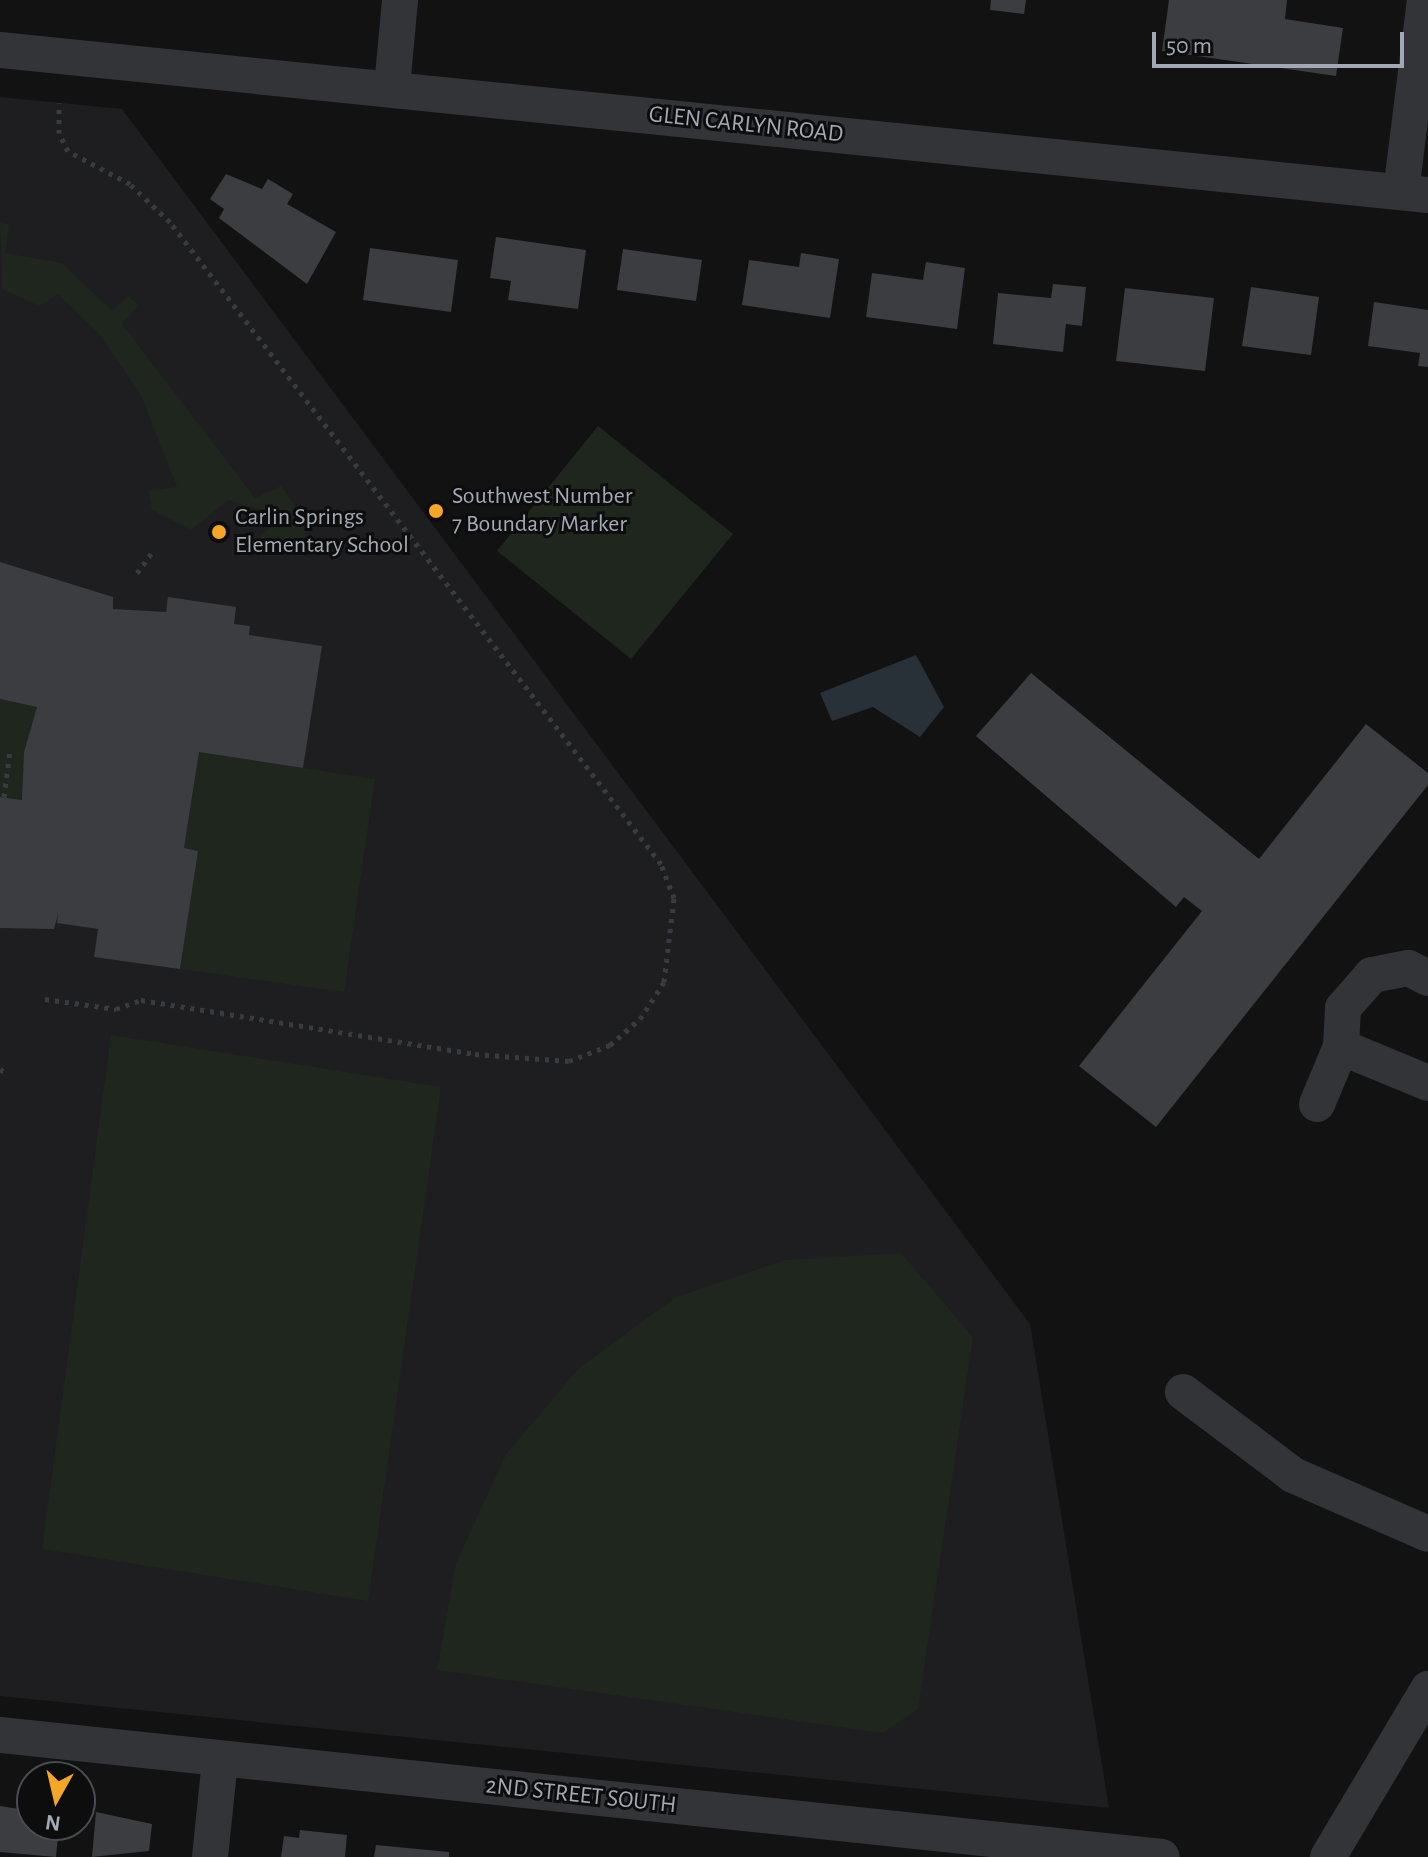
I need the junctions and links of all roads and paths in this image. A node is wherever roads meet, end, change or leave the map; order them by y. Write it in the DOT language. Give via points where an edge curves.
graph roads {
  1 [pos="400,0"];
  2 [pos="1425,0"];
  3 [pos="0,50"];
  4 [pos="392,87"];
  5 [pos="59,103"];
  6 [pos="1415,194"];
  7 [pos="154,550"];
  8 [pos="137,573"];
  9 [pos="10,750"];
  10 [pos="4,797"];
  11 [pos="1428,978"];
  12 [pos="45,999"];
  13 [pos="1341,1047"];
  14 [pos="0,1069"];
  15 [pos="6,1073"];
  16 [pos="1428,1083"];
  17 [pos="1317,1104"];
  18 [pos="1183,1392"];
  19 [pos="1428,1534"];
  20 [pos="1428,1689"];
  21 [pos="0,1735"];
  22 [pos="220,1760"];
  23 [pos="1337,1854"];
  24 [pos="210,1857"];
  25 [pos="1162,1857"];
  1 -- 4 [label="street"];
  2 -- 6 [label="street"];
  3 -- 4 [label="street, GLEN CARLYN ROAD"];
  4 -- 6 [label="street, GLEN CARLYN ROAD"];
  5 -- 12 [label="path" via="59,133 68,151 130,184 170,222 661,864 674,898 664,982 640,1019 610,1045 569,1061 475,1054 141,1000 116,1009"];
  7 -- 8 [label="path"];
  9 -- 10 [label="path"];
  11 -- 13 [label="street" via="1408,968 1372,975 1343,1008"];
  13 -- 16 [label="street"];
  13 -- 17 [label="street"];
  14 -- 15 [label="path"];
  18 -- 19 [label="street" via="1293,1475"];
  20 -- 23 [label="street"];
  21 -- 22 [label="street, 2ND STREET SOUTH"];
  22 -- 24 [label="street"];
  22 -- 25 [label="street, 2ND STREET SOUTH"];
}
